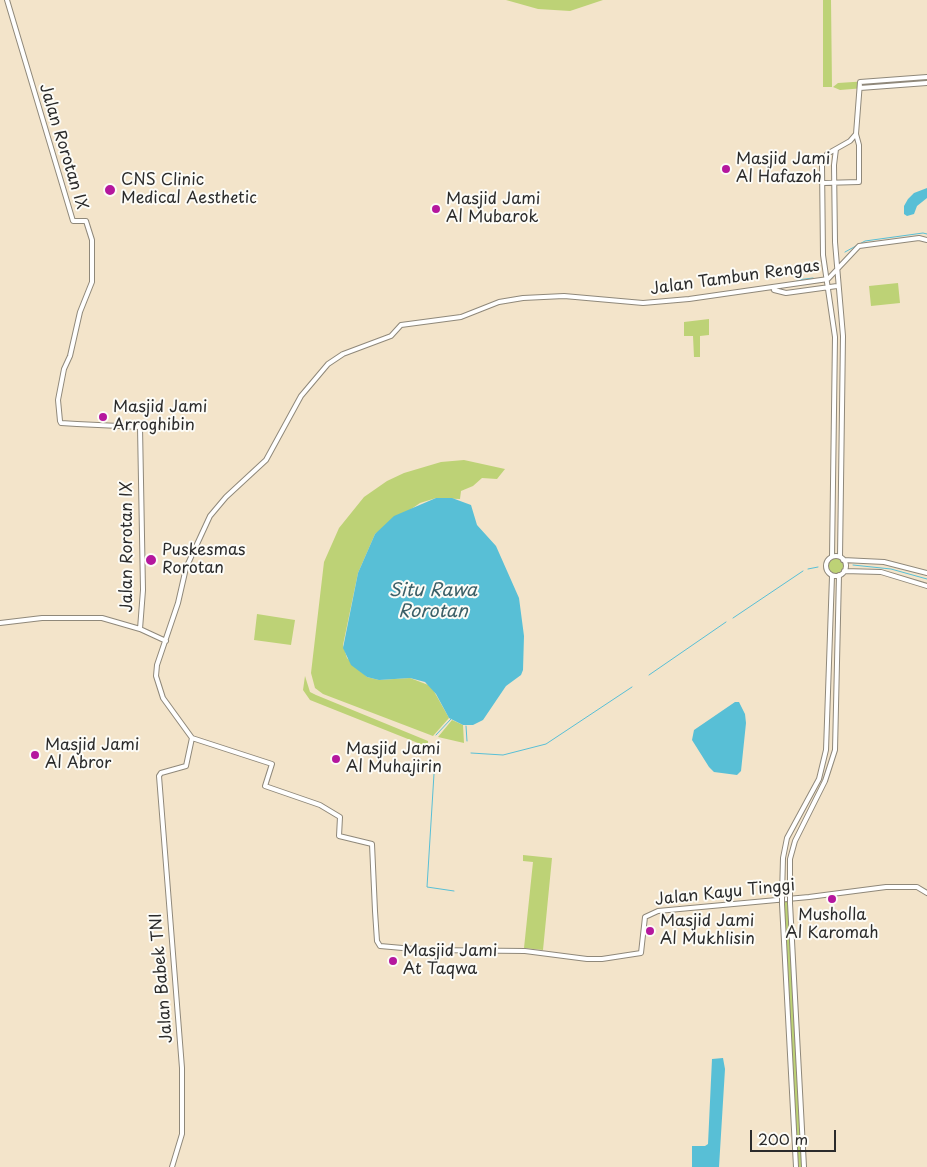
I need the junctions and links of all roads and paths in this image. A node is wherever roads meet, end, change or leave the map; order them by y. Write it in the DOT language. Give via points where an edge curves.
graph roads {
  1 [pos="7,0"];
  2 [pos="927,77"];
  3 [pos="927,83"];
  4 [pos="860,88"];
  5 [pos="856,134"];
  6 [pos="836,149"];
  7 [pos="823,183"];
  8 [pos="834,183"];
  9 [pos="927,240"];
  10 [pos="836,272"];
  11 [pos="828,279"];
  12 [pos="837,286"];
  13 [pos="829,287"];
  14 [pos="774,290"];
  15 [pos="832,557"];
  16 [pos="841,559"];
  17 [pos="852,565"];
  18 [pos="844,572"];
  19 [pos="925,573"];
  20 [pos="832,576"];
  21 [pos="839,576"];
  22 [pos="839,581"];
  23 [pos="832,582"];
  24 [pos="922,583"];
  25 [pos="927,586"];
  26 [pos="0,622"];
  27 [pos="140,629"];
  28 [pos="166,641"];
  29 [pos="192,738"];
  30 [pos="927,893"];
  31 [pos="792,1071"];
  32 [pos="800,1071"];
  33 [pos="796,1166"];
  34 [pos="804,1166"];
  35 [pos="172,1167"];
  1 -- 27 [label="street, Jalan Rorotan IX" via="72,220 86,221 92,240 92,282 79,314 61,383 58,400 60,421 140,427 143,590"];
  2 -- 4 [label="street" via="860,82"];
  3 -- 4 [label="street"];
  4 -- 5 [label="street"];
  5 -- 6 [label="street"];
  5 -- 8 [label="street" via="860,182"];
  6 -- 7 [label="street" via="824,157"];
  6 -- 8 [label="street"];
  7 -- 8 [label="street"];
  7 -- 11 [label="street" via="824,255"];
  8 -- 10 [label="street"];
  9 -- 10 [label="street, Jalan Tambun Rengas" via="919,238 862,245"];
  10 -- 11 [label="street, Jalan Tambun Rengas"];
  10 -- 12 [label="street"];
  11 -- 13 [label="street"];
  11 -- 28 [label="street, Jalan Tambun Rengas" via="658,302 542,295 498,302 460,318 401,325 391,336 349,350 328,364 301,396 269,457 210,516 190,555"];
  12 -- 13 [label="street, Jalan Tambun Rengas"];
  12 -- 16 [label="street" via="843,336"];
  13 -- 14 [label="street, Jalan Tambun Rengas" via="786,293"];
  13 -- 15 [label="street" via="835,337"];
  15 -- 16 [label="street"];
  15 -- 20 [label="street" via="826,567"];
  16 -- 17 [label="street"];
  16 -- 18 [label="street" via="845,565"];
  17 -- 18 [label="street"];
  17 -- 19 [label="street" via="884,562"];
  17 -- 24 [label="street"];
  18 -- 21 [label="street"];
  19 -- 24 [label="street"];
  20 -- 21 [label="street"];
  20 -- 23 [label="street"];
  21 -- 22 [label="street"];
  22 -- 23 [label="street"];
  22 -- 32 [label="street, bridge" via="835,750 825,781 795,841 790,867"];
  23 -- 31 [label="street, bridge" via="826,750 819,779 787,838 782,858"];
  24 -- 25 [label="street"];
  26 -- 27 [label="street" via="94,617"];
  27 -- 28 [label="street"];
  28 -- 29 [label="street" via="156,670 158,686"];
  29 -- 30 [label="street, Jalan Kayu Tinggi" via="272,764 265,786 314,802 340,817 339,836 372,843 378,945 437,950 525,951 602,959 641,953 645,918 658,911 886,887 917,887"];
  29 -- 35 [label="street, Jalan Babek TNI" via="186,766 160,774 159,785 181,1050 182,1134"];
  31 -- 32 [label="street"];
  31 -- 33 [label="street"];
  32 -- 34 [label="street"];
  33 -- 34 [label="street"];
}
